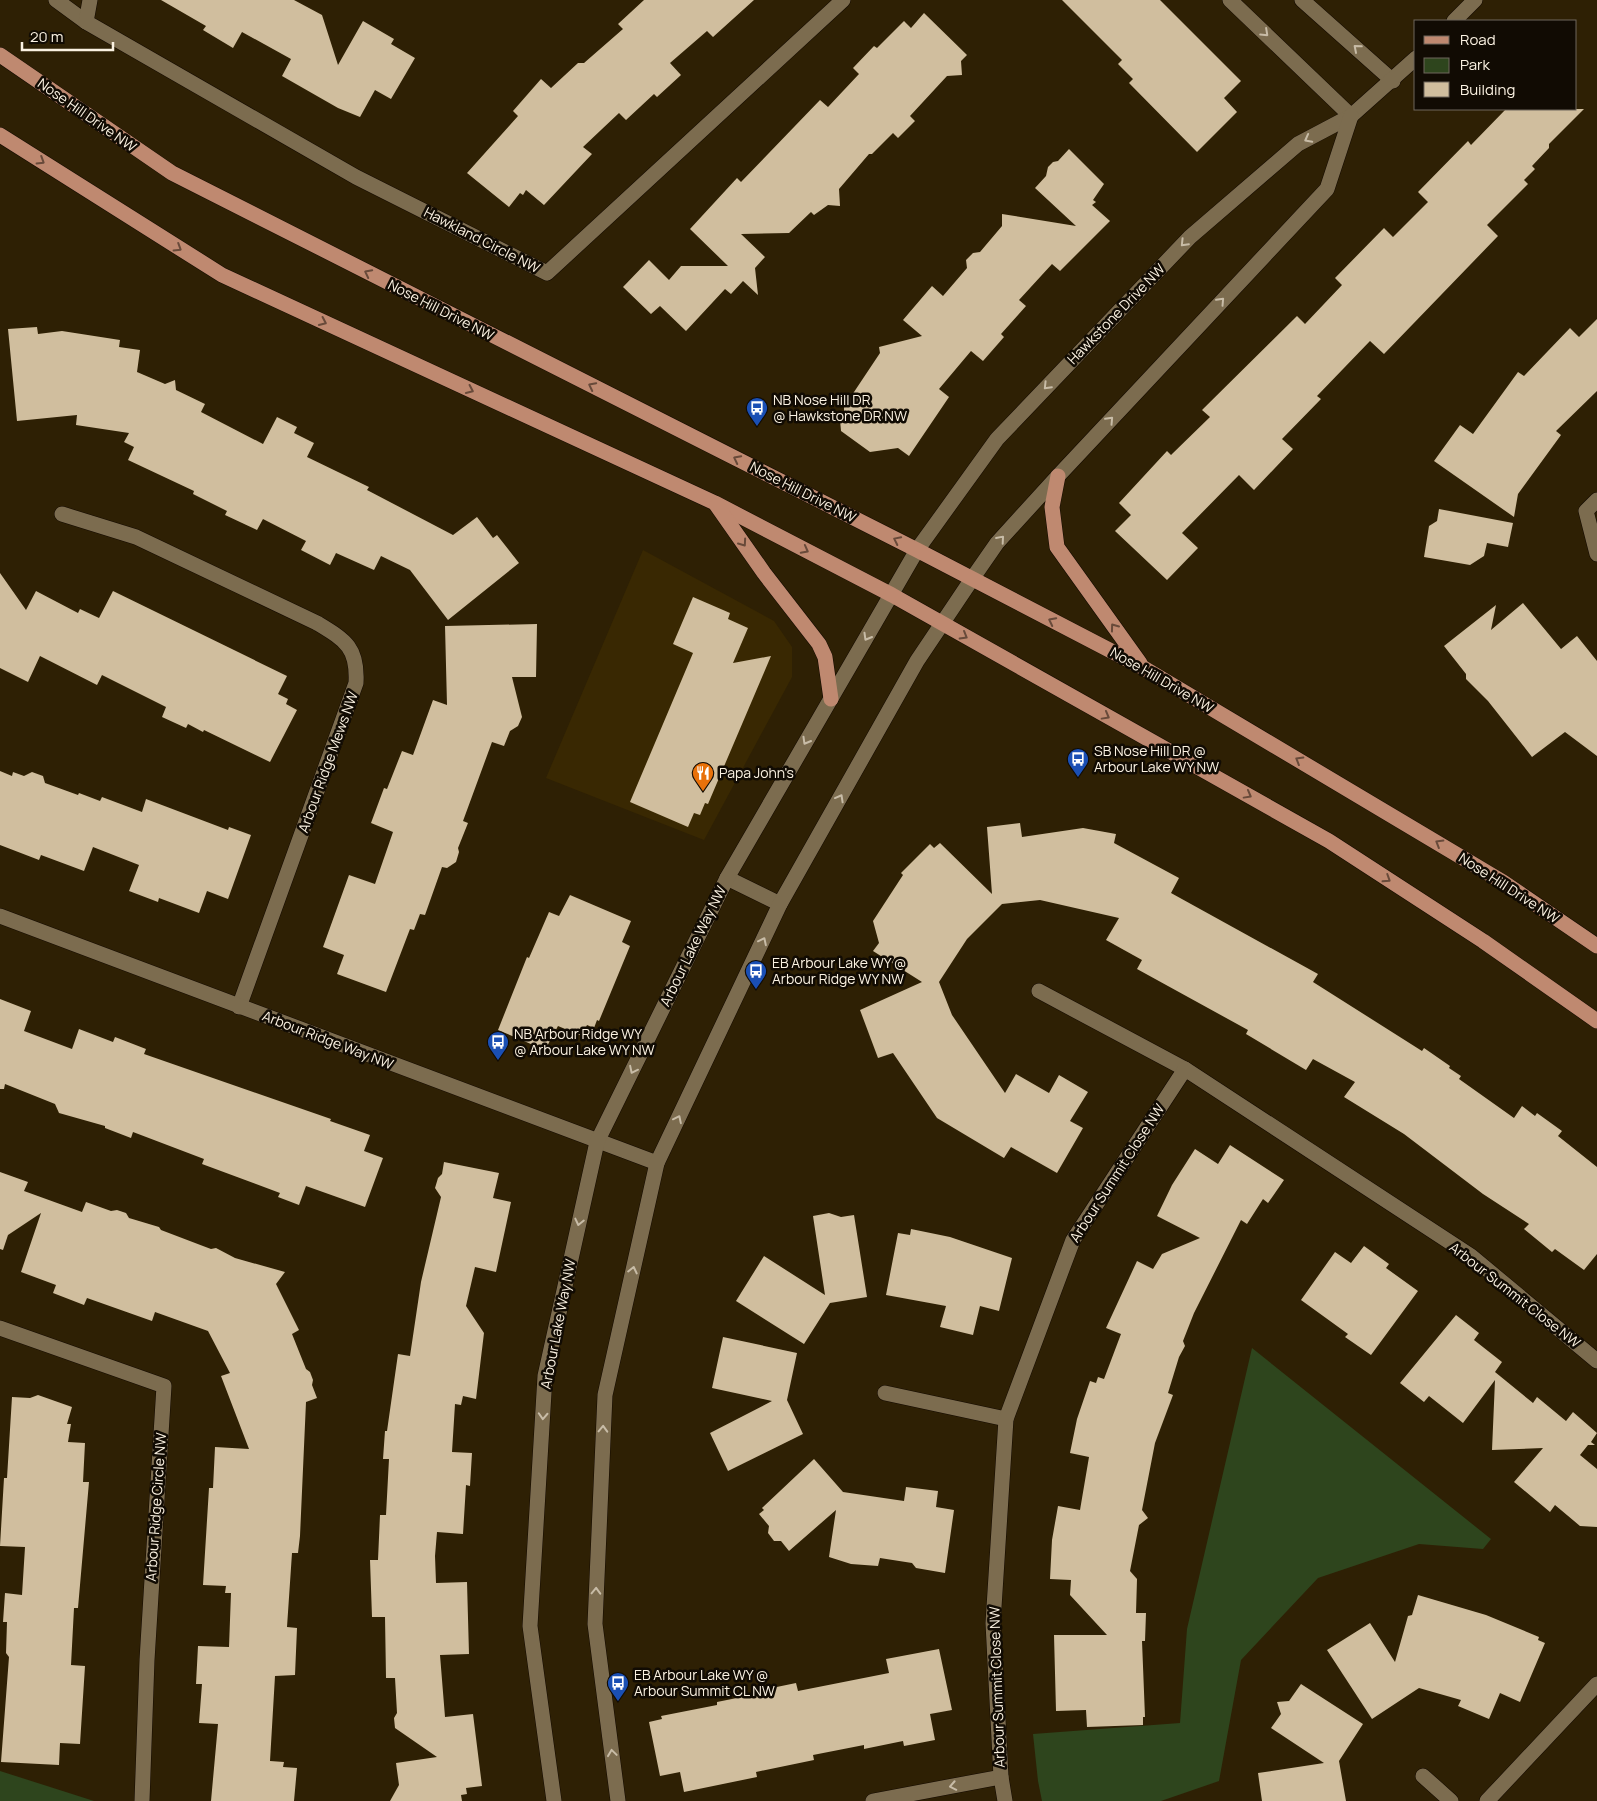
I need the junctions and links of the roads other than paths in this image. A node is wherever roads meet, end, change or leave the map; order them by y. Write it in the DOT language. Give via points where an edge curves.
graph roads {
  1 [pos="56,0"];
  2 [pos="90,0"];
  3 [pos="844,0"];
  4 [pos="1230,0"];
  5 [pos="1302,0"];
  6 [pos="1475,0"];
  7 [pos="1455,20"];
  8 [pos="86,22"];
  9 [pos="0,55"];
  10 [pos="1414,60"];
  11 [pos="1393,81"];
  12 [pos="1351,116"];
  13 [pos="0,135"];
  14 [pos="1058,476"];
  15 [pos="1597,500"];
  16 [pos="715,503"];
  17 [pos="62,514"];
  18 [pos="917,550"];
  19 [pos="1597,554"];
  20 [pos="972,579"];
  21 [pos="892,595"];
  22 [pos="942,624"];
  23 [pos="1142,667"];
  24 [pos="831,699"];
  25 [pos="727,878"];
  26 [pos="780,904"];
  27 [pos="0,916"];
  28 [pos="1597,946"];
  29 [pos="1039,991"];
  30 [pos="239,1007"];
  31 [pos="1597,1021"];
  32 [pos="1185,1068"];
  33 [pos="598,1142"];
  34 [pos="657,1163"];
  35 [pos="0,1328"];
  36 [pos="1597,1361"];
  37 [pos="885,1393"];
  38 [pos="1006,1419"];
  39 [pos="1597,1684"];
  40 [pos="1424,1776"];
  41 [pos="1001,1777"];
  42 [pos="142,1801"];
  43 [pos="554,1801"];
  44 [pos="618,1801"];
  45 [pos="873,1801"];
  46 [pos="1005,1801"];
  47 [pos="1451,1801"];
  48 [pos="1488,1801"];
  1 -- 8 [label="street"];
  2 -- 8 [label="street"];
  3 -- 8 [label="street, Hawkland Circle NW" via="547,273 356,177"];
  4 -- 12 [label="street, one-way"];
  11 -- 5 [label="street, one-way"];
  6 -- 7 [label="street"];
  18 -- 9 [label="main road, Nose Hill Drive NW, one-way" via="172,173"];
  10 -- 11 [label="street, Hawkstone Drive NW"];
  11 -- 12 [label="street, Hawkstone Drive NW"];
  14 -- 12 [label="street, one-way" via="1327,189"];
  12 -- 18 [label="street, Hawkstone Drive NW, one-way" via="1298,144 1190,237 997,440"];
  13 -- 16 [label="main road, one-way" via="222,275"];
  20 -- 14 [label="street, one-way" via="997,543"];
  23 -- 14 [label="main road, one-way" via="1057,547 1052,507"];
  15 -- 19 [label="street" via="1586,511"];
  16 -- 21 [label="main road, one-way"];
  16 -- 24 [label="main road, one-way" via="819,644 825,657"];
  17 -- 30 [label="street, Arbour Ridge Mews NW" via="136,537 317,622 344,640 352,652 357,666 356,683"];
  18 -- 20 [label="main road, Nose Hill Drive NW"];
  18 -- 21 [label="street, Arbour Lake Way NW"];
  20 -- 22 [label="street"];
  23 -- 20 [label="main road, Nose Hill Drive NW, one-way"];
  21 -- 22 [label="main road"];
  21 -- 24 [label="street, Arbour Lake Way NW, one-way"];
  26 -- 22 [label="street, one-way"];
  22 -- 31 [label="main road, one-way" via="1329,841 1483,941"];
  28 -- 23 [label="main road, Nose Hill Drive NW, one-way" via="1504,882"];
  24 -- 25 [label="street, Arbour Lake Way NW, one-way"];
  25 -- 26 [label="street, Arbour Lake Way NW"];
  25 -- 33 [label="street, Arbour Lake Way NW, one-way"];
  34 -- 26 [label="street, one-way"];
  27 -- 30 [label="street, Arbour Ridge Way NW"];
  29 -- 32 [label="street"];
  30 -- 33 [label="street, Arbour Ridge Way NW"];
  32 -- 36 [label="street, Arbour Summit Close NW" via="1471,1256"];
  32 -- 38 [label="street, Arbour Summit Close NW" via="1073,1240"];
  33 -- 34 [label="street, Arbour Ridge Way NW"];
  33 -- 43 [label="street, Arbour Lake Way NW, one-way" via="545,1376 530,1626"];
  44 -- 34 [label="street, one-way" via="595,1624 605,1395"];
  35 -- 42 [label="street, Arbour Ridge Circle NW" via="164,1386"];
  37 -- 38 [label="street"];
  38 -- 41 [label="street, Arbour Summit Close NW" via="993,1623"];
  39 -- 48 [label="street"];
  40 -- 47 [label="street"];
  41 -- 45 [label="street, Arbour Summit Close NW, one-way"];
  41 -- 46 [label="street, Arbour Summit Close NW"];
}
